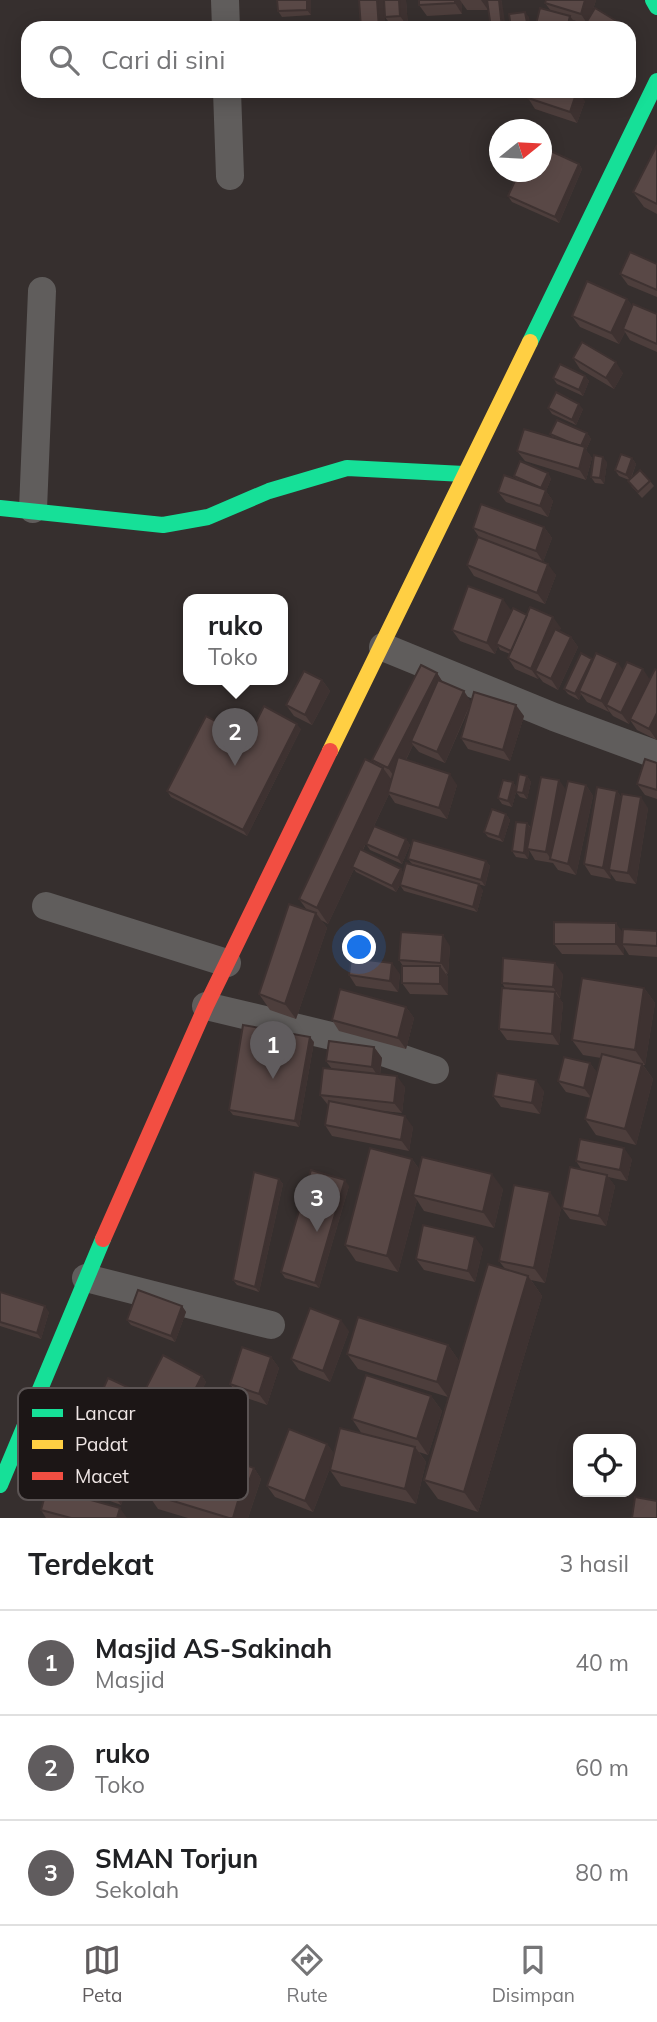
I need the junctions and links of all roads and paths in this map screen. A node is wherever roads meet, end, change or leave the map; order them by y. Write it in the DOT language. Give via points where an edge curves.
graph roads {
  1 [pos="226,0"];
  2 [pos="653,0"];
  3 [pos="657,7"];
  4 [pos="226,21"];
  5 [pos="657,81"];
  6 [pos="227,98"];
  7 [pos="649,118"];
  8 [pos="230,176"];
  9 [pos="42,290"];
  10 [pos="464,474"];
  11 [pos="0,508"];
  12 [pos="33,509"];
  13 [pos="383,647"];
  14 [pos="657,755"];
  15 [pos="46,906"];
  16 [pos="227,963"];
  17 [pos="206,1006"];
  18 [pos="435,1070"];
  19 [pos="86,1278"];
  20 [pos="271,1325"];
  21 [pos="40,1388"];
  22 [pos="18,1442"];
  23 [pos="0,1485"];
  1 -- 4 [label="street"];
  2 -- 3 [label="main road"];
  5 -- 7 [label="main road"];
  6 -- 8 [label="street"];
  7 -- 10 [label="main road"];
  9 -- 12 [label="street"];
  10 -- 12 [label="main road" via="347,468 270,491 208,517 163,525"];
  10 -- 13 [label="main road"];
  11 -- 12 [label="main road"];
  13 -- 14 [label="street"];
  13 -- 16 [label="main road"];
  15 -- 16 [label="street"];
  16 -- 17 [label="main road"];
  17 -- 18 [label="street" via="348,1040"];
  17 -- 19 [label="main road"];
  19 -- 20 [label="street"];
  19 -- 21 [label="main road"];
  22 -- 23 [label="main road"];
}
